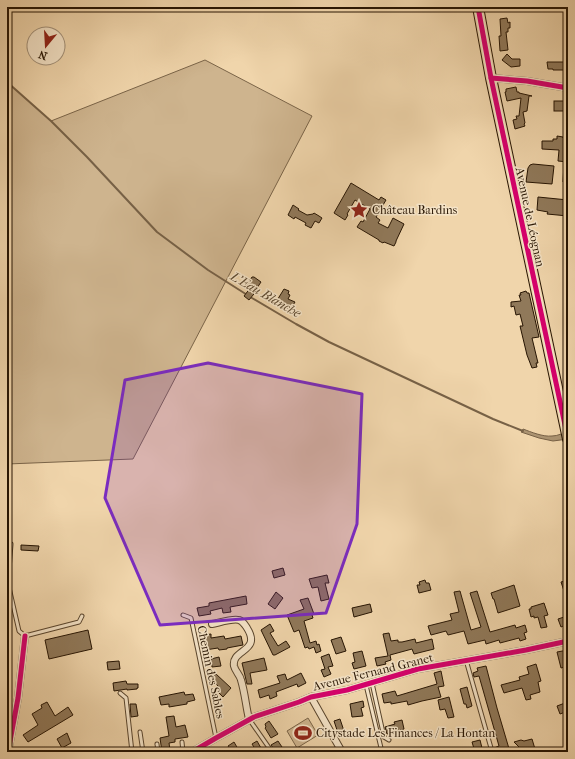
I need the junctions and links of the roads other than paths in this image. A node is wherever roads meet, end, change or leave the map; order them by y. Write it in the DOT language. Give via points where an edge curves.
graph roads {
  1 [pos="478,7"];
  2 [pos="491,78"];
  3 [pos="568,88"];
  4 [pos="567,435"];
  5 [pos="11,544"];
  6 [pos="183,615"];
  7 [pos="82,616"];
  8 [pos="212,624"];
  9 [pos="25,636"];
  10 [pos="568,640"];
  11 [pos="466,660"];
  12 [pos="369,684"];
  13 [pos="120,693"];
  14 [pos="311,697"];
  15 [pos="249,719"];
  16 [pos="140,732"];
  17 [pos="216,738"];
  18 [pos="389,740"];
  19 [pos="182,742"];
  20 [pos="157,744"];
  21 [pos="490,748"];
  22 [pos="8,752"];
  23 [pos="132,752"];
  24 [pos="143,752"];
  25 [pos="158,752"];
  26 [pos="183,752"];
  27 [pos="192,752"];
  28 [pos="272,752"];
  29 [pos="342,752"];
  30 [pos="382,752"];
  1 -- 2 [label="main road, Avenue de Léognan"];
  2 -- 3 [label="street"];
  2 -- 4 [label="main road, Avenue de Léognan"];
  5 -- 9 [label="lane" via="8,583 19,631"];
  6 -- 17 [label="lane, Chemin des Sables" via="191,618"];
  7 -- 9 [label="lane" via="79,622"];
  8 -- 15 [label="street" via="238,620 244,623 252,636 252,642 235,660 234,667 241,679"];
  9 -- 22 [label="street" via="18,698"];
  10 -- 11 [label="street, Avenue Fernand Granet"];
  11 -- 12 [label="street, Avenue Fernand Granet" via="418,669"];
  11 -- 21 [label="lane"];
  12 -- 14 [label="street, Avenue Fernand Granet"];
  12 -- 18 [label="lane" via="384,736"];
  12 -- 30 [label="lane"];
  13 -- 23 [label="lane" via="126,698"];
  14 -- 15 [label="street, Avenue Fernand Granet"];
  14 -- 29 [label="street"];
  15 -- 17 [label="street, Avenue Fernand Granet"];
  15 -- 28 [label="lane"];
  16 -- 24 [label="lane"];
  17 -- 27 [label="street, Avenue Fernand Granet"];
  19 -- 26 [label="lane"];
  20 -- 25 [label="lane"];
}
